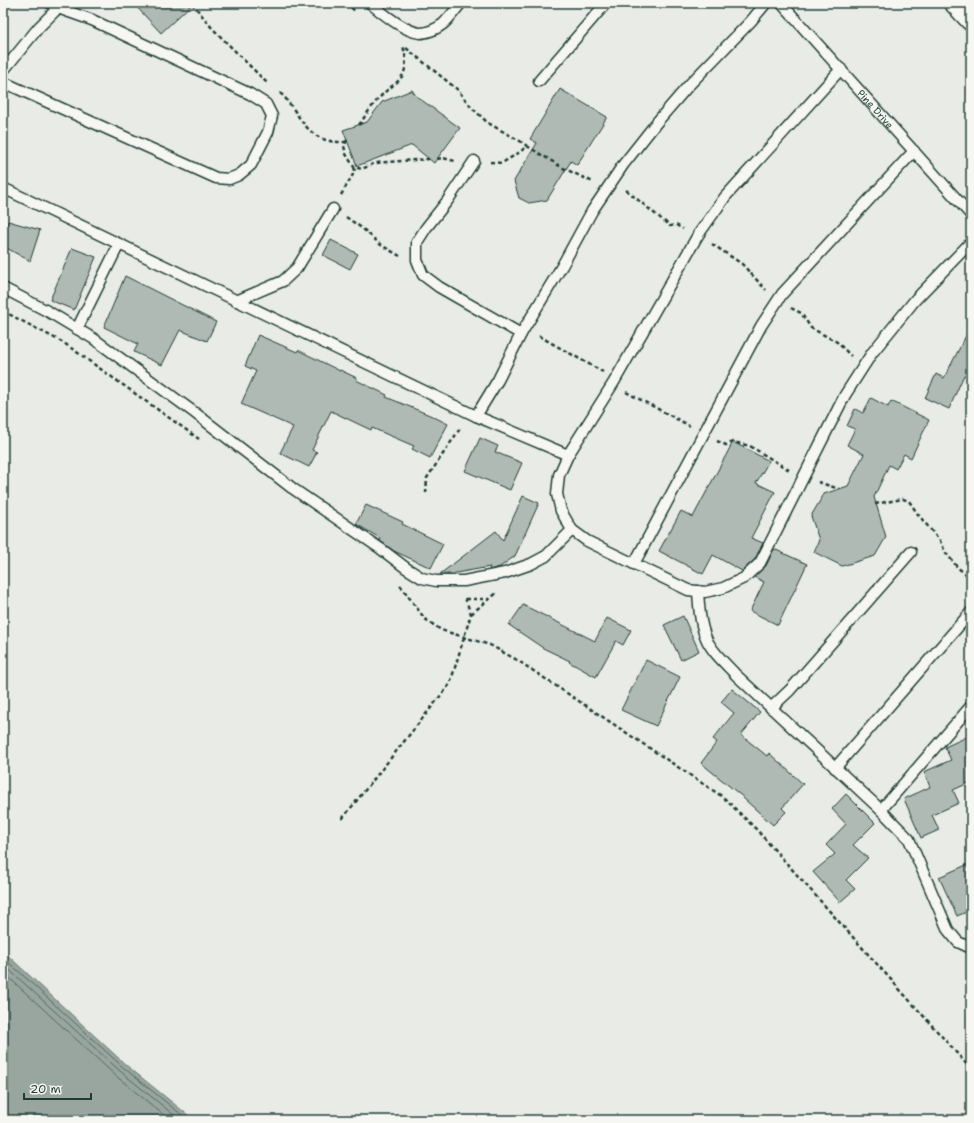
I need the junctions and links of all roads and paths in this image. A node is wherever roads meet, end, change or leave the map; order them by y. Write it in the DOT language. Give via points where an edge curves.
graph roads {
  1 [pos="192,3"];
  2 [pos="346,3"];
  3 [pos="370,3"];
  4 [pos="461,3"];
  5 [pos="606,3"];
  6 [pos="766,3"];
  7 [pos="781,3"];
  8 [pos="956,3"];
  9 [pos="57,5"];
  10 [pos="359,15"];
  11 [pos="971,19"];
  12 [pos="398,42"];
  13 [pos="404,46"];
  14 [pos="841,69"];
  15 [pos="3,72"];
  16 [pos="539,81"];
  17 [pos="3,82"];
  18 [pos="272,88"];
  19 [pos="277,91"];
  20 [pos="359,125"];
  21 [pos="527,146"];
  22 [pos="914,151"];
  23 [pos="437,158"];
  24 [pos="429,159"];
  25 [pos="474,161"];
  26 [pos="354,167"];
  27 [pos="610,184"];
  28 [pos="3,188"];
  29 [pos="333,209"];
  30 [pos="971,215"];
  31 [pos="698,235"];
  32 [pos="971,242"];
  33 [pos="119,244"];
  34 [pos="421,268"];
  35 [pos="3,288"];
  36 [pos="778,300"];
  37 [pos="236,301"];
  38 [pos="3,311"];
  39 [pos="78,329"];
  40 [pos="523,331"];
  41 [pos="859,373"];
  42 [pos="614,382"];
  43 [pos="473,415"];
  44 [pos="703,434"];
  45 [pos="201,441"];
  46 [pos="568,455"];
  47 [pos="805,477"];
  48 [pos="839,489"];
  49 [pos="426,492"];
  50 [pos="875,504"];
  51 [pos="572,530"];
  52 [pos="911,552"];
  53 [pos="634,564"];
  54 [pos="971,578"];
  55 [pos="450,581"];
  56 [pos="397,582"];
  57 [pos="698,591"];
  58 [pos="465,599"];
  59 [pos="489,599"];
  60 [pos="971,612"];
  61 [pos="464,637"];
  62 [pos="971,706"];
  63 [pos="771,708"];
  64 [pos="836,768"];
  65 [pos="881,810"];
  66 [pos="342,819"];
  67 [pos="971,948"];
  68 [pos="971,1070"];
  1 -- 18 [label="path" via="212,28"];
  2 -- 10 [label="path"];
  3 -- 4 [label="lane" via="390,19 419,33 428,32 443,24"];
  5 -- 16 [label="lane"];
  6 -- 27 [label="lane" via="657,122"];
  7 -- 14 [label="lane, Pine Drive"];
  8 -- 11 [label="street"];
  9 -- 15 [label="lane"];
  9 -- 17 [label="lane" via="250,94 266,104 272,116 268,132 251,165 229,179 216,178"];
  12 -- 13 [label="path"];
  13 -- 20 [label="path" via="404,74 381,96"];
  13 -- 21 [label="path" via="458,90 488,123"];
  14 -- 22 [label="lane, Pine Drive"];
  14 -- 31 [label="lane" via="724,197"];
  19 -- 26 [label="path" via="316,136 325,140 346,141 346,154"];
  21 -- 25 [label="path" via="502,163"];
  21 -- 27 [label="path" via="580,177"];
  22 -- 30 [label="lane, Pine Drive"];
  22 -- 36 [label="lane"];
  23 -- 25 [label="path" via="460,162"];
  24 -- 26 [label="path" via="375,163 362,169"];
  25 -- 34 [label="lane" via="417,242 417,260"];
  26 -- 29 [label="path" via="355,172"];
  27 -- 31 [label="path" via="621,186 670,226 676,225"];
  27 -- 40 [label="lane"];
  28 -- 33 [label="lane"];
  29 -- 34 [label="path" via="349,218 381,245"];
  29 -- 37 [label="lane" via="297,268 283,281"];
  31 -- 36 [label="path" via="742,264"];
  31 -- 42 [label="lane"];
  32 -- 41 [label="lane" via="915,300"];
  33 -- 37 [label="lane"];
  33 -- 39 [label="lane"];
  34 -- 40 [label="lane" via="423,275 439,287"];
  35 -- 39 [label="lane"];
  36 -- 41 [label="path" via="801,313 811,328 837,342 853,358"];
  36 -- 44 [label="lane" via="761,326"];
  37 -- 43 [label="lane"];
  38 -- 45 [label="path" via="64,343"];
  39 -- 55 [label="lane" via="195,413 292,488 406,568 422,578"];
  40 -- 42 [label="path" via="608,375"];
  40 -- 43 [label="lane" via="498,380"];
  41 -- 47 [label="lane" via="845,395"];
  42 -- 44 [label="path" via="622,390"];
  42 -- 46 [label="lane"];
  43 -- 46 [label="lane"];
  43 -- 49 [label="path" via="427,478"];
  44 -- 47 [label="path" via="726,445 733,442 750,446 792,472"];
  44 -- 53 [label="lane"];
  46 -- 51 [label="lane" via="558,475 557,494 561,511"];
  47 -- 48 [label="path"];
  47 -- 57 [label="lane" via="760,563 744,578 723,588"];
  50 -- 54 [label="path" via="903,499 909,502 940,540 958,568"];
  51 -- 53 [label="lane" via="587,541"];
  51 -- 55 [label="lane" via="546,556 531,564 505,573 464,581"];
  52 -- 63 [label="lane" via="790,690"];
  53 -- 57 [label="lane" via="688,590"];
  55 -- 58 [label="path"];
  56 -- 61 [label="path" via="425,619 441,630"];
  57 -- 63 [label="lane" via="706,639 736,675"];
  58 -- 59 [label="path"];
  58 -- 61 [label="path" via="471,614"];
  60 -- 64 [label="lane"];
  61 -- 66 [label="path" via="450,684"];
  61 -- 68 [label="path" via="490,646 517,660 723,797 755,828"];
  62 -- 65 [label="lane"];
  63 -- 64 [label="lane"];
  64 -- 65 [label="lane"];
  65 -- 67 [label="lane" via="909,839 948,930 958,942"];
}
